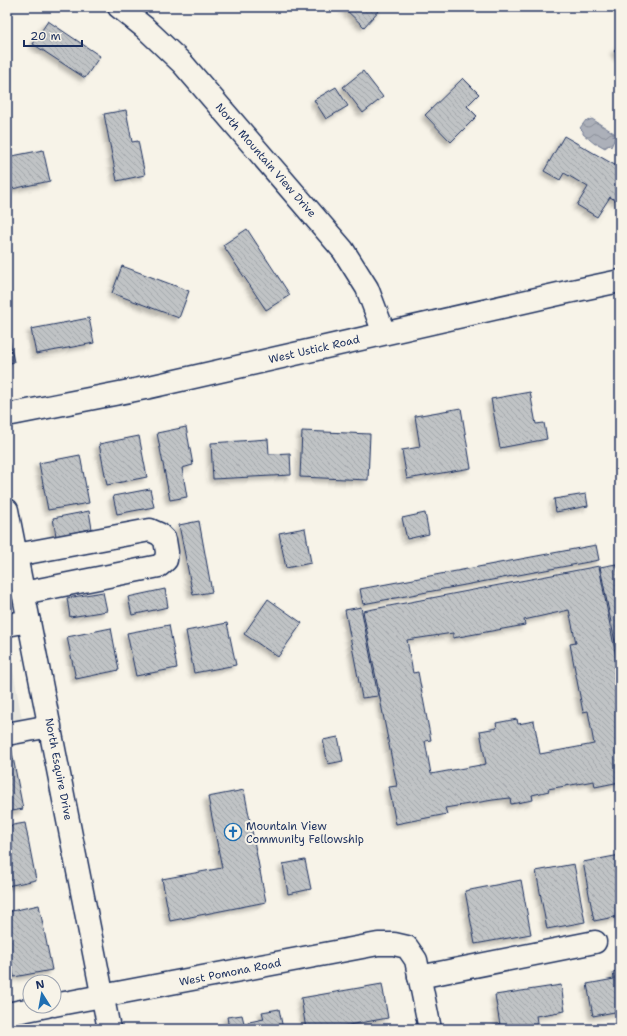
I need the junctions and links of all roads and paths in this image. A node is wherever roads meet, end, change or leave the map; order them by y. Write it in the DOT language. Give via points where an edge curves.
graph roads {
  1 [pos="119,7"];
  2 [pos="620,281"];
  3 [pos="384,333"];
  4 [pos="7,415"];
  5 [pos="7,510"];
  6 [pos="12,548"];
  7 [pos="23,593"];
  8 [pos="29,621"];
  9 [pos="7,625"];
  10 [pos="50,726"];
  11 [pos="7,734"];
  12 [pos="596,942"];
  13 [pos="420,977"];
  14 [pos="103,996"];
  15 [pos="62,1004"];
  16 [pos="22,1011"];
  17 [pos="7,1014"];
  18 [pos="109,1029"];
  19 [pos="430,1029"];
  1 -- 3 [label="street, North Mountain View Drive" via="183,64 344,250 367,288"];
  2 -- 3 [label="street, West Ustick Road"];
  3 -- 4 [label="street, West Ustick Road" via="145,388"];
  5 -- 6 [label="street, North Esquire Drive"];
  6 -- 7 [label="street, North Esquire Drive"];
  6 -- 7 [label="street" via="150,530 165,540 166,560 159,566"];
  7 -- 8 [label="street, North Esquire Drive"];
  8 -- 9 [label="street"];
  8 -- 10 [label="street, North Esquire Drive"];
  10 -- 11 [label="street"];
  10 -- 14 [label="street, North Esquire Drive"];
  12 -- 13 [label="street"];
  13 -- 14 [label="street, West Pomona Road" via="416,960 407,948 394,944 378,944"];
  13 -- 19 [label="street"];
  14 -- 15 [label="street, West Pomona Road"];
  14 -- 18 [label="street, North Esquire Drive"];
  16 -- 17 [label="street"];
}
